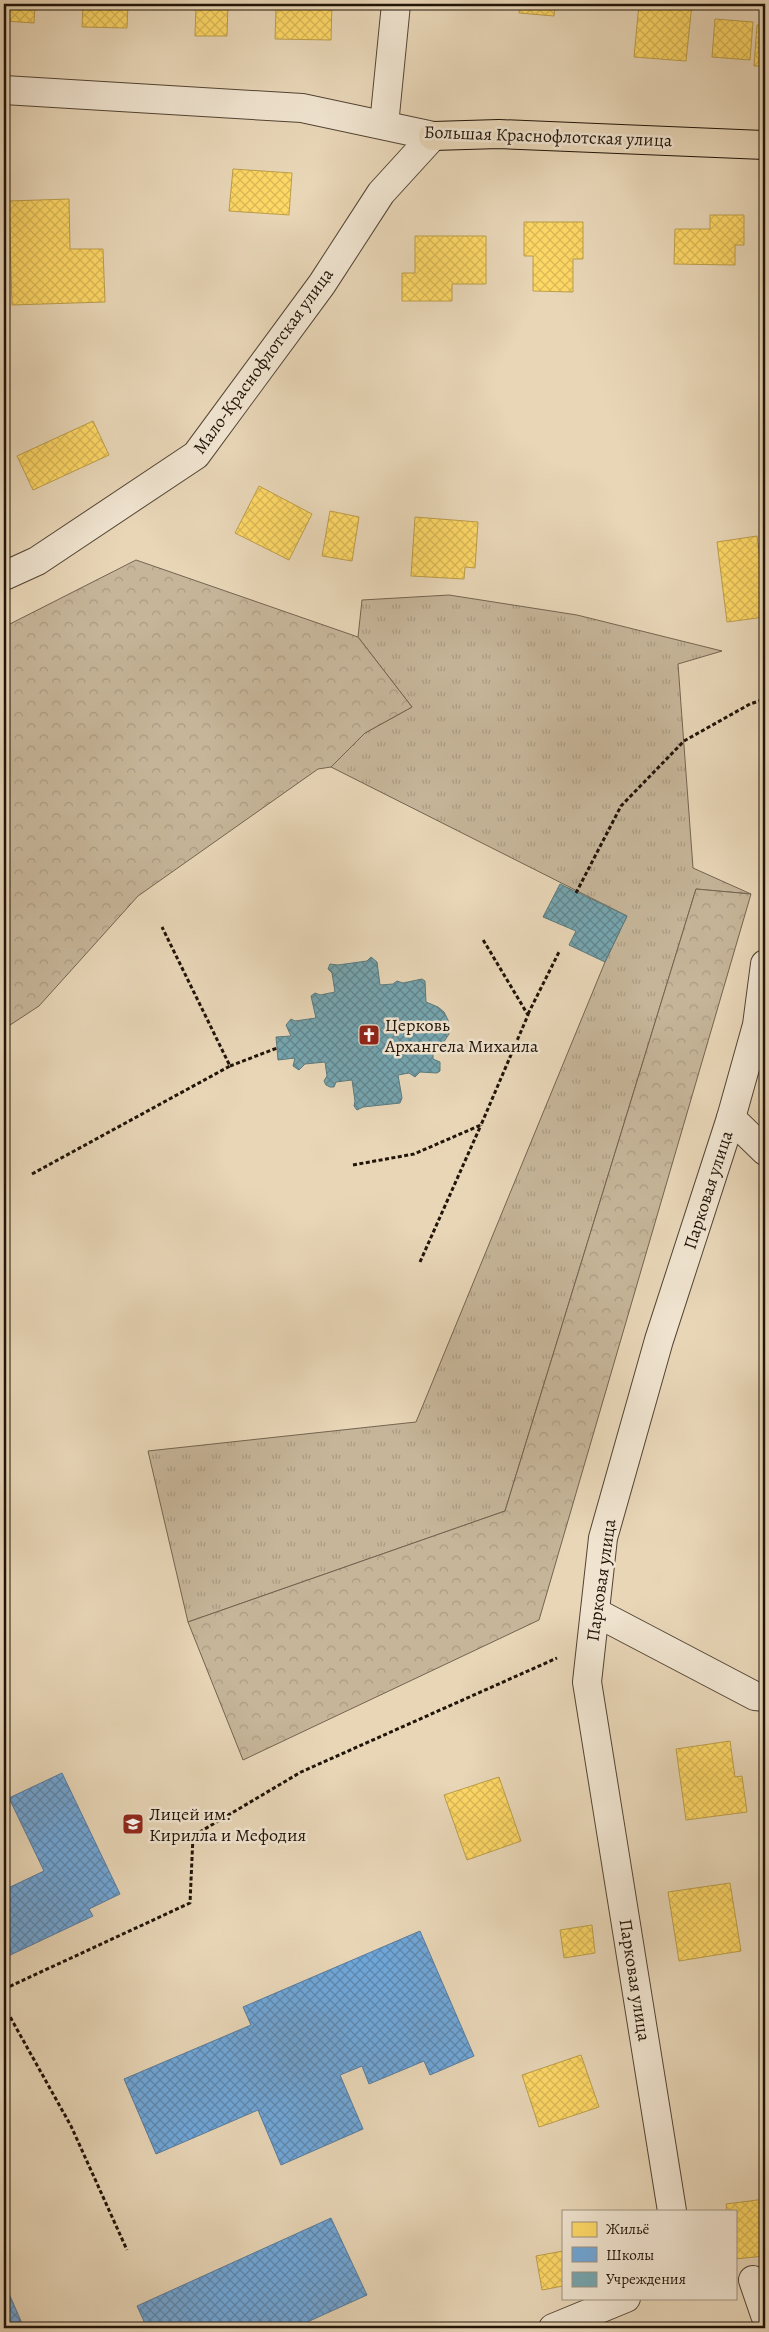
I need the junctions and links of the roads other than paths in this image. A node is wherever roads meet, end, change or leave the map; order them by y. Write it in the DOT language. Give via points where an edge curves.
graph roads {
  1 [pos="396,4"];
  2 [pos="4,90"];
  3 [pos="384,125"];
  4 [pos="434,136"];
  5 [pos="765,145"];
  6 [pos="4,576"];
  7 [pos="765,964"];
  8 [pos="731,1118"];
  9 [pos="765,1151"];
  10 [pos="595,1612"];
  11 [pos="765,1697"];
  12 [pos="672,2210"];
  13 [pos="751,2279"];
  14 [pos="621,2300"];
  15 [pos="765,2315"];
  16 [pos="553,2328"];
  1 -- 3 [label="street"];
  2 -- 3 [label="street, Большая Краснофлотская улица" via="302,108"];
  3 -- 4 [label="street, Большая Краснофлотская улица"];
  4 -- 5 [label="main road, Большая Краснофлотская улица" via="499,134"];
  4 -- 6 [label="street, Мало-Краснофлотская улица" via="381,193 322,284 196,455 37,560"];
  7 -- 8 [label="street, Парковая улица" via="757,1025"];
  8 -- 9 [label="street"];
  8 -- 10 [label="street, Парковая улица" via="659,1340 603,1538"];
  10 -- 11 [label="street" via="755,1696"];
  10 -- 12 [label="street, Парковая улица" via="587,1682"];
  13 -- 15 [label="street"];
  14 -- 16 [label="street"];
}
